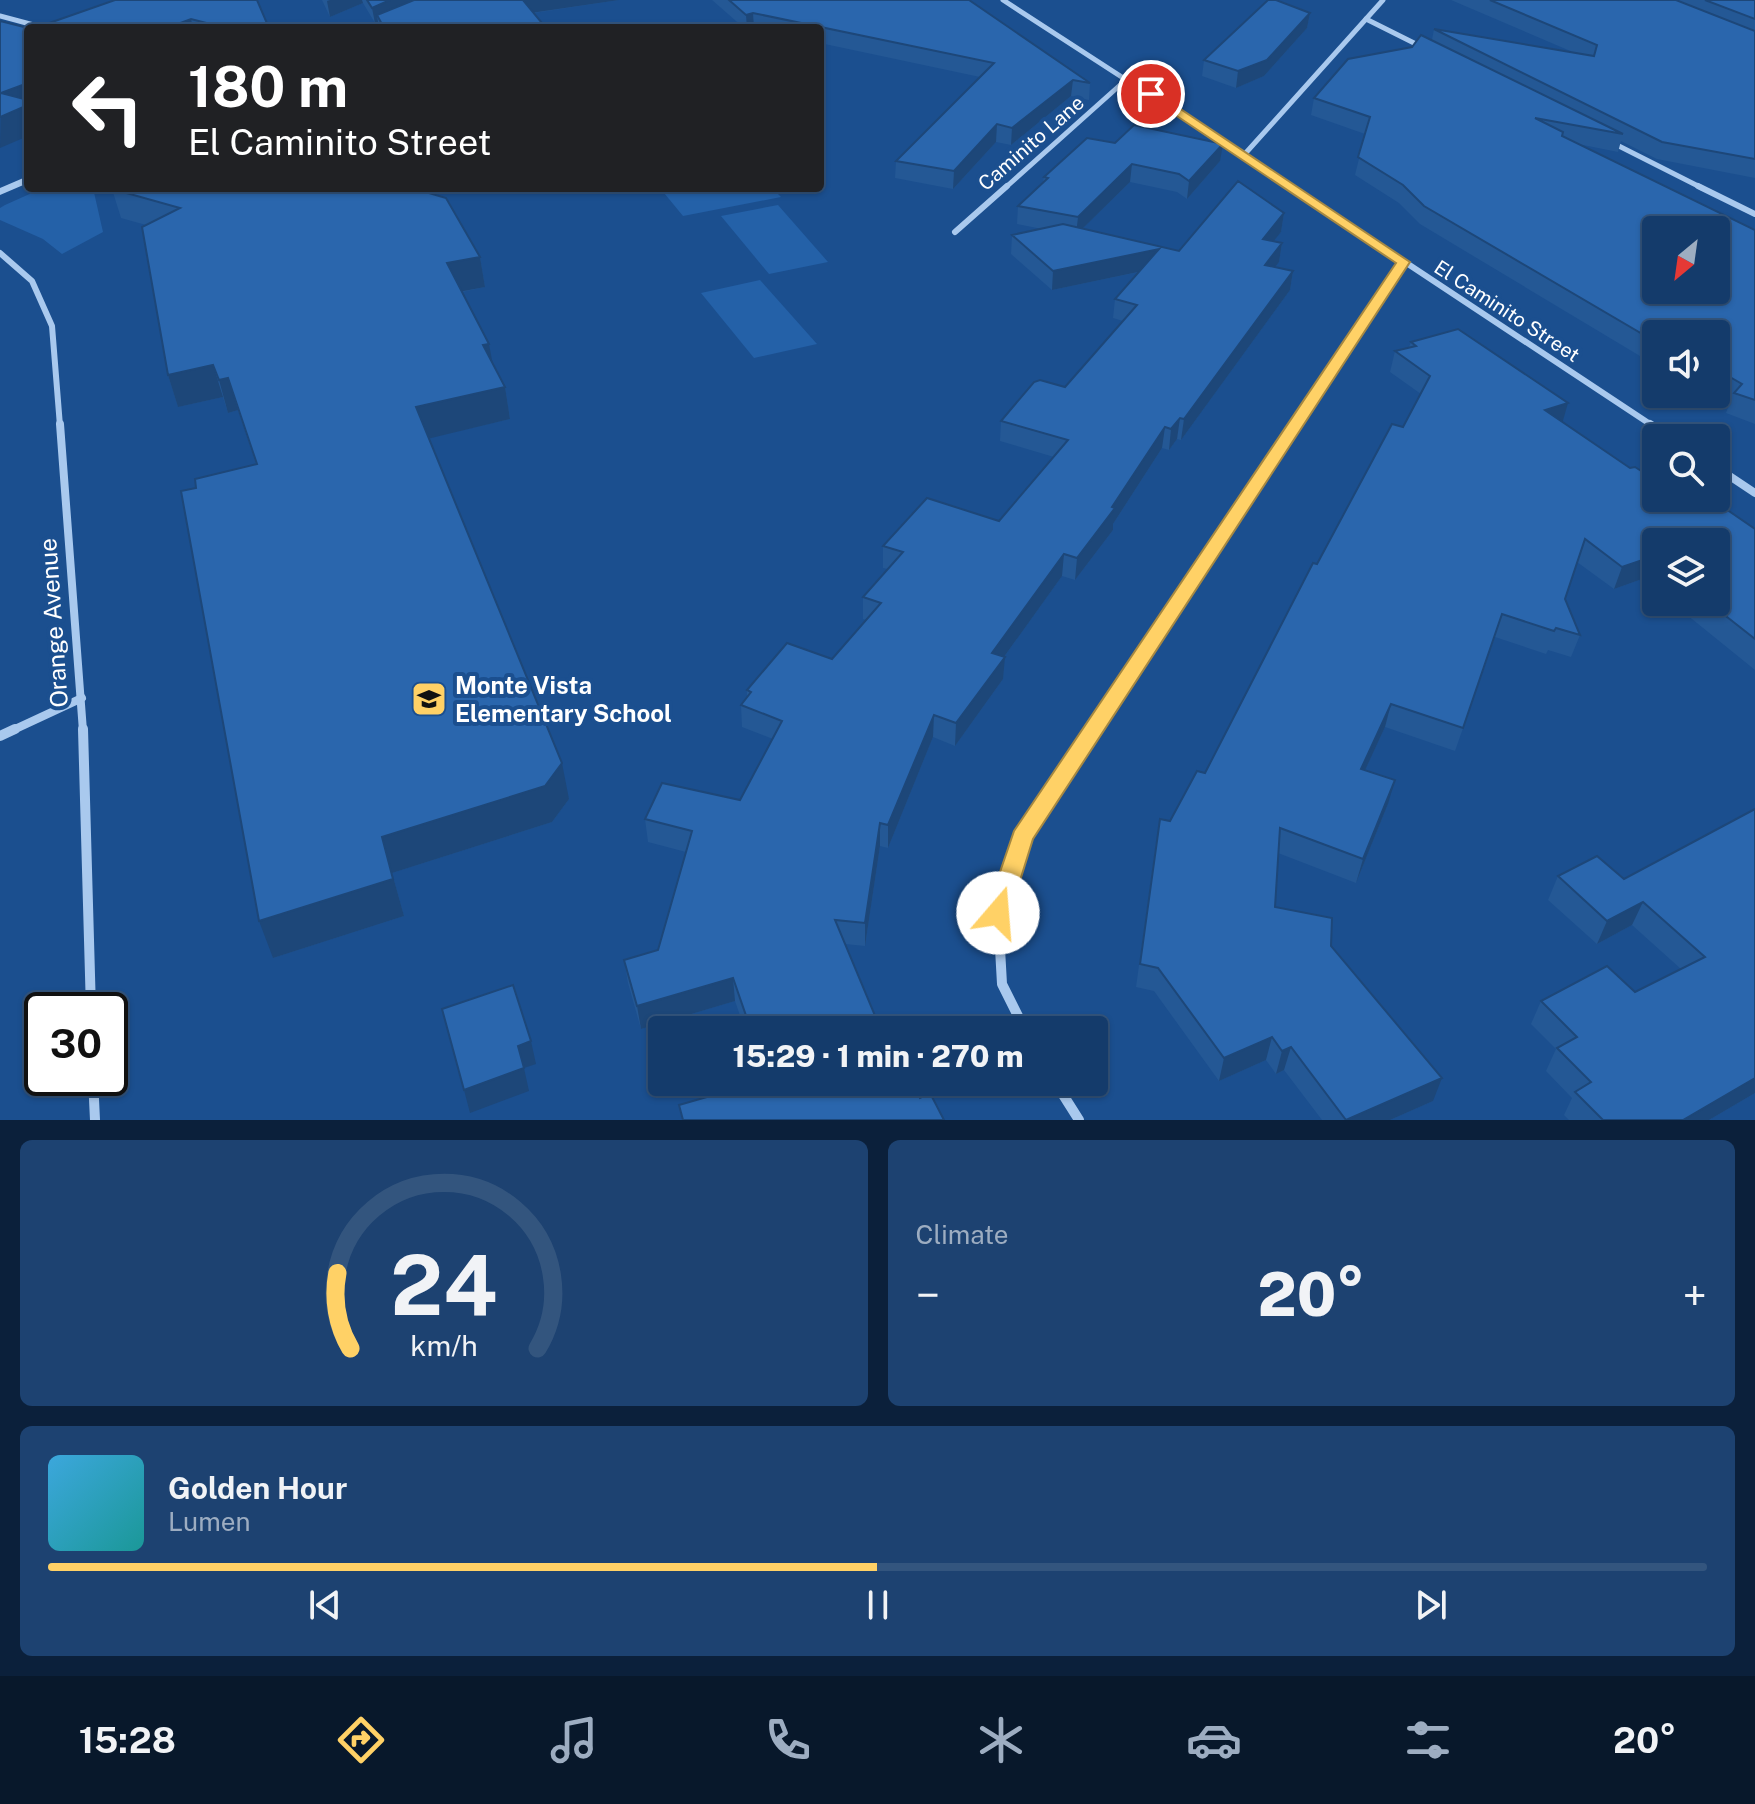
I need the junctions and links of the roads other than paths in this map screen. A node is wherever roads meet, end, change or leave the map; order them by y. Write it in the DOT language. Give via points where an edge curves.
graph roads {
  1 [pos="1003,0"];
  2 [pos="1383,0"];
  3 [pos="0,16"];
  4 [pos="1366,19"];
  5 [pos="30,24"];
  6 [pos="1429,51"];
  7 [pos="1128,78"];
  8 [pos="1599,136"];
  9 [pos="1243,156"];
  10 [pos="24,181"];
  11 [pos="0,192"];
  12 [pos="1755,214"];
  13 [pos="955,232"];
  14 [pos="0,253"];
  15 [pos="1403,262"];
  16 [pos="1650,424"];
  17 [pos="1730,476"];
  18 [pos="1755,493"];
  19 [pos="82,698"];
  20 [pos="0,736"];
  21 [pos="90,992"];
  22 [pos="1018,1016"];
  23 [pos="94,1096"];
  24 [pos="1064,1096"];
  25 [pos="95,1120"];
  26 [pos="1079,1120"];
  1 -- 7 [label="street, El Caminito Street"];
  2 -- 4 [label="street"];
  3 -- 5 [label="street"];
  4 -- 6 [label="street"];
  4 -- 9 [label="street"];
  7 -- 9 [label="street, El Caminito Street"];
  7 -- 13 [label="street, Caminito Lane"];
  8 -- 12 [label="street"];
  9 -- 15 [label="street, El Caminito Street"];
  10 -- 11 [label="street"];
  14 -- 19 [label="street, Orange Avenue" via="32,281 52,326"];
  15 -- 16 [label="street, El Caminito Street"];
  15 -- 22 [label="street" via="1022,837 998,913 1002,984"];
  17 -- 18 [label="street"];
  19 -- 20 [label="street"];
  19 -- 21 [label="street, Orange Avenue"];
  23 -- 25 [label="street"];
  24 -- 26 [label="street"];
}
